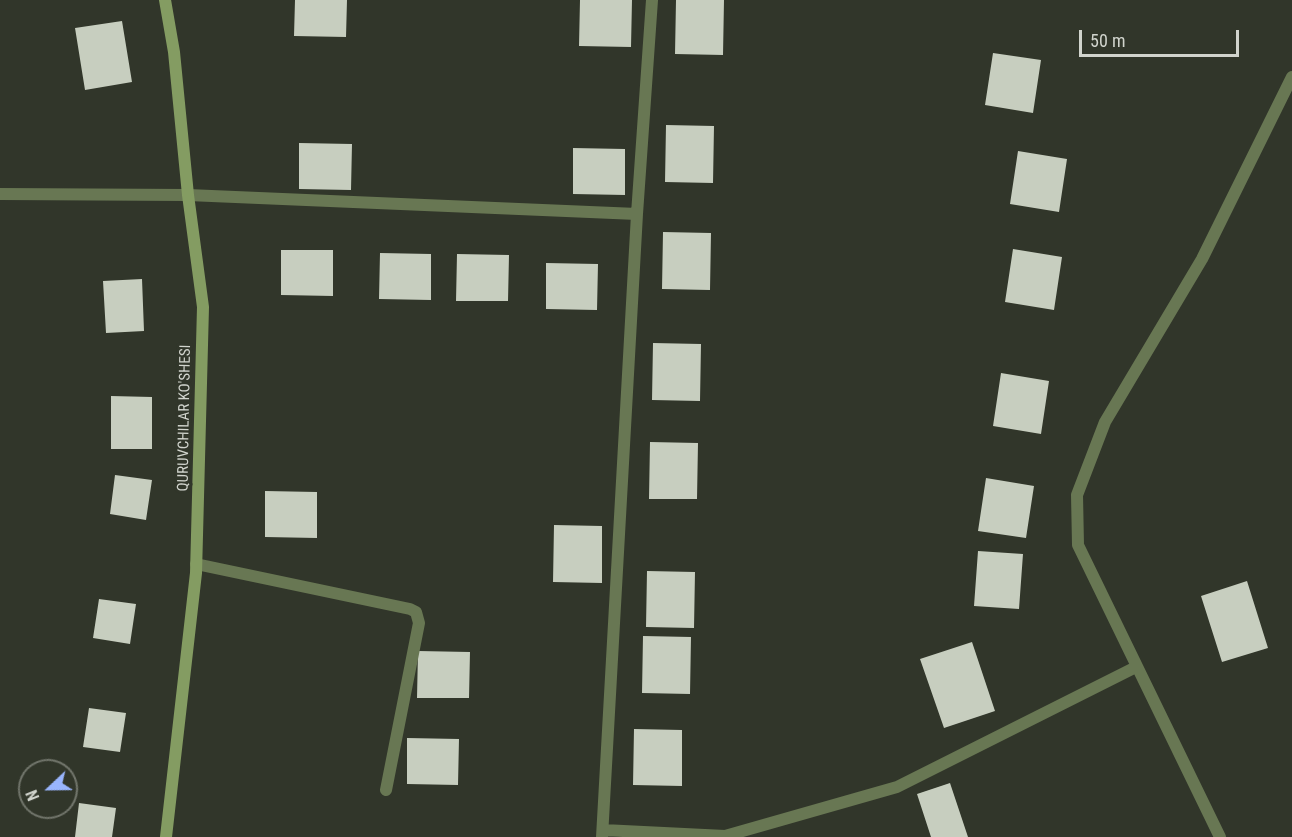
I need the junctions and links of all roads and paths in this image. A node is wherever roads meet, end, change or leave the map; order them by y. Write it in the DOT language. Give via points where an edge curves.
graph roads {
  1 [pos="165,0"];
  2 [pos="652,0"];
  3 [pos="1292,77"];
  4 [pos="0,194"];
  5 [pos="188,195"];
  6 [pos="637,214"];
  7 [pos="196,564"];
  8 [pos="1136,667"];
  9 [pos="386,790"];
  10 [pos="603,834"];
  11 [pos="166,837"];
  12 [pos="1220,837"];
  1 -- 5 [label="main road, QURUVCHILAR KO'SHESI"];
  2 -- 6 [label="street"];
  3 -- 8 [label="street" via="1202,259 1105,422 1077,495 1078,545"];
  4 -- 5 [label="street"];
  5 -- 6 [label="street"];
  5 -- 7 [label="main road, QURUVCHILAR KO'SHESI" via="203,307"];
  6 -- 10 [label="street"];
  7 -- 9 [label="street" via="416,612 419,623"];
  7 -- 11 [label="main road, QURUVCHILAR KO'SHESI"];
  8 -- 10 [label="street" via="897,787 725,836"];
  8 -- 12 [label="street"];
}
